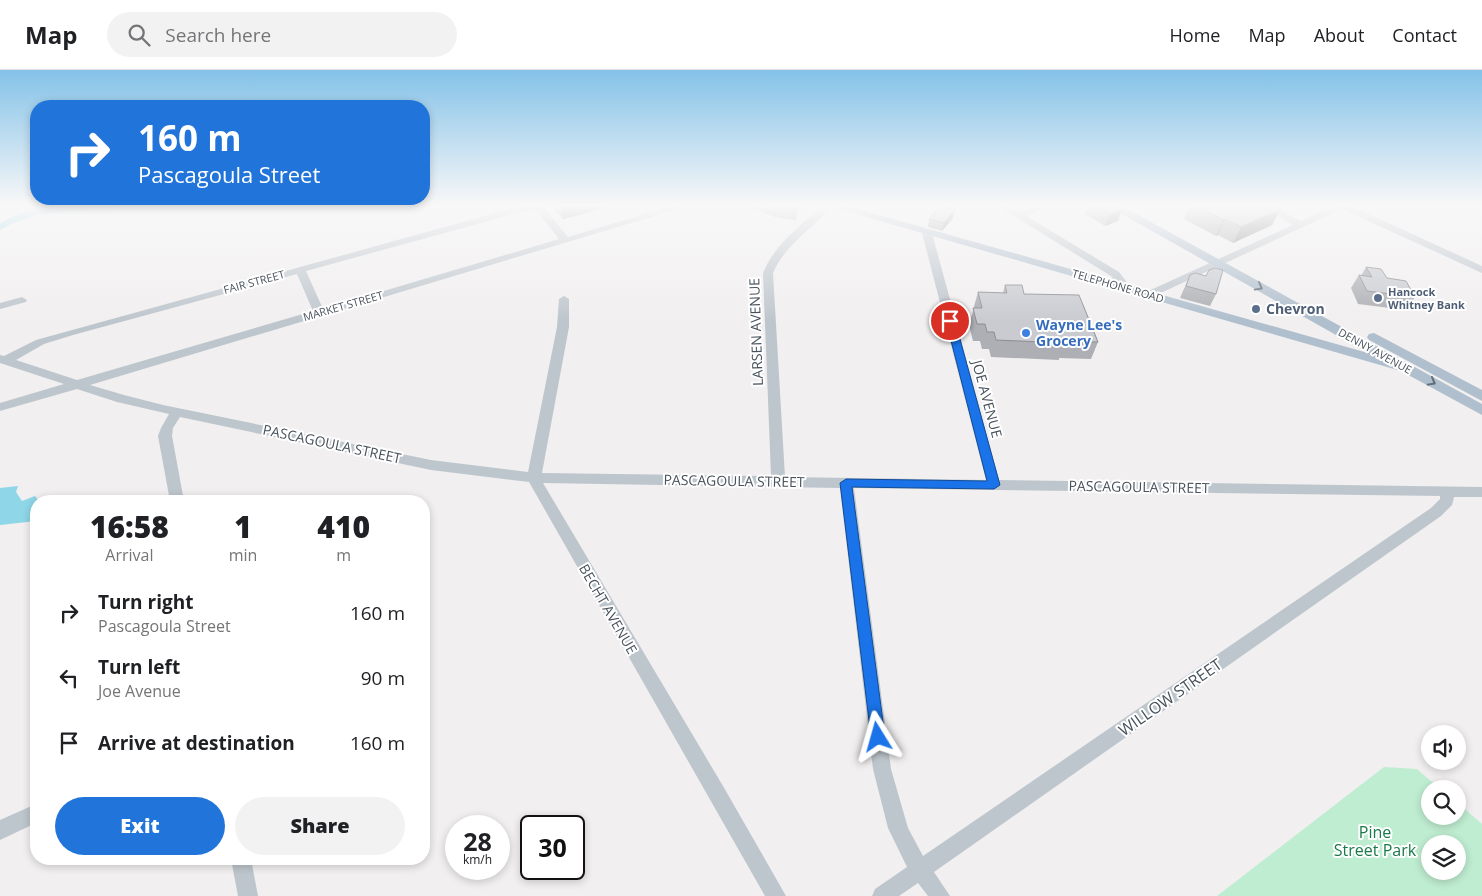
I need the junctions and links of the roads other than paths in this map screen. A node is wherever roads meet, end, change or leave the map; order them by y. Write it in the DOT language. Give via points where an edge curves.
graph roads {
  1 [pos="394,244"];
  2 [pos="557,244"];
  3 [pos="790,244"];
  4 [pos="930,244"];
  5 [pos="965,244"];
  6 [pos="1064,244"];
  7 [pos="1187,244"];
  8 [pos="1193,244"];
  9 [pos="1260,244"];
  10 [pos="1424,244"];
  11 [pos="1222,261"];
  12 [pos="300,269"];
  13 [pos="1482,270"];
  14 [pos="1127,289"];
  15 [pos="1148,295"];
  16 [pos="564,299"];
  17 [pos="22,300"];
  18 [pos="0,306"];
  19 [pos="319,313"];
  20 [pos="1340,332"];
  21 [pos="1319,343"];
  22 [pos="2,360"];
  23 [pos="1406,368"];
  24 [pos="75,385"];
  25 [pos="1463,386"];
  26 [pos="1482,390"];
  27 [pos="1482,396"];
  28 [pos="0,407"];
  29 [pos="1482,410"];
  30 [pos="177,412"];
  31 [pos="535,478"];
  32 [pos="778,482"];
  33 [pos="846,483"];
  34 [pos="994,485"];
  35 [pos="1446,491"];
  36 [pos="1482,492"];
  37 [pos="176,495"];
  38 [pos="30,816"];
  39 [pos="0,830"];
  40 [pos="242,865"];
  41 [pos="921,869"];
  42 [pos="248,896"];
  43 [pos="776,896"];
  44 [pos="882,896"];
  45 [pos="940,896"];
  1 -- 12 [label="street, FAIR STREET"];
  2 -- 19 [label="street, MARKET STREET"];
  3 -- 32 [label="street, LARSEN AVENUE" via="772,262 768,274"];
  4 -- 34 [label="street, JOE AVENUE"];
  5 -- 14 [label="main road, TELEPHONE ROAD"];
  6 -- 14 [label="street" via="1114,274"];
  7 -- 11 [label="main road, DENNY AVENUE"];
  8 -- 11 [label="main road, DENNY AVENUE"];
  9 -- 11 [label="street"];
  10 -- 13 [label="street"];
  11 -- 15 [label="street"];
  11 -- 20 [label="main road, DENNY AVENUE, one-way"];
  11 -- 25 [label="main road, DENNY AVENUE"];
  12 -- 19 [label="street"];
  12 -- 22 [label="street, FAIR STREET" via="52,337"];
  14 -- 15 [label="main road, TELEPHONE ROAD"];
  15 -- 21 [label="main road, TELEPHONE ROAD"];
  16 -- 31 [label="street" via="564,327"];
  17 -- 18 [label="street"];
  19 -- 24 [label="street, MARKET STREET"];
  20 -- 21 [label="main road" via="1337,343"];
  20 -- 23 [label="main road, DENNY AVENUE"];
  21 -- 23 [label="main road, TELEPHONE ROAD"];
  22 -- 24 [label="street, PASCAGOULA STREET"];
  23 -- 29 [label="main road, DENNY AVENUE, one-way"];
  24 -- 28 [label="street, MARKET STREET"];
  24 -- 30 [label="street, PASCAGOULA STREET" via="121,400"];
  25 -- 26 [label="street"];
  25 -- 27 [label="main road, DENNY AVENUE"];
  30 -- 31 [label="street, PASCAGOULA STREET" via="431,464"];
  30 -- 37 [label="street" via="165,436"];
  31 -- 32 [label="street, PASCAGOULA STREET"];
  31 -- 43 [label="street, BECHT AVENUE" via="603,602"];
  32 -- 33 [label="street, PASCAGOULA STREET"];
  33 -- 34 [label="street, PASCAGOULA STREET"];
  33 -- 41 [label="street" via="883,773 898,830"];
  34 -- 35 [label="street, PASCAGOULA STREET"];
  35 -- 36 [label="street, PASCAGOULA STREET"];
  35 -- 41 [label="street, WILLOW STREET" via="1447,501 1436,512"];
  38 -- 39 [label="street"];
  40 -- 42 [label="street"];
  41 -- 44 [label="street, WILLOW STREET"];
  41 -- 45 [label="street"];
}
